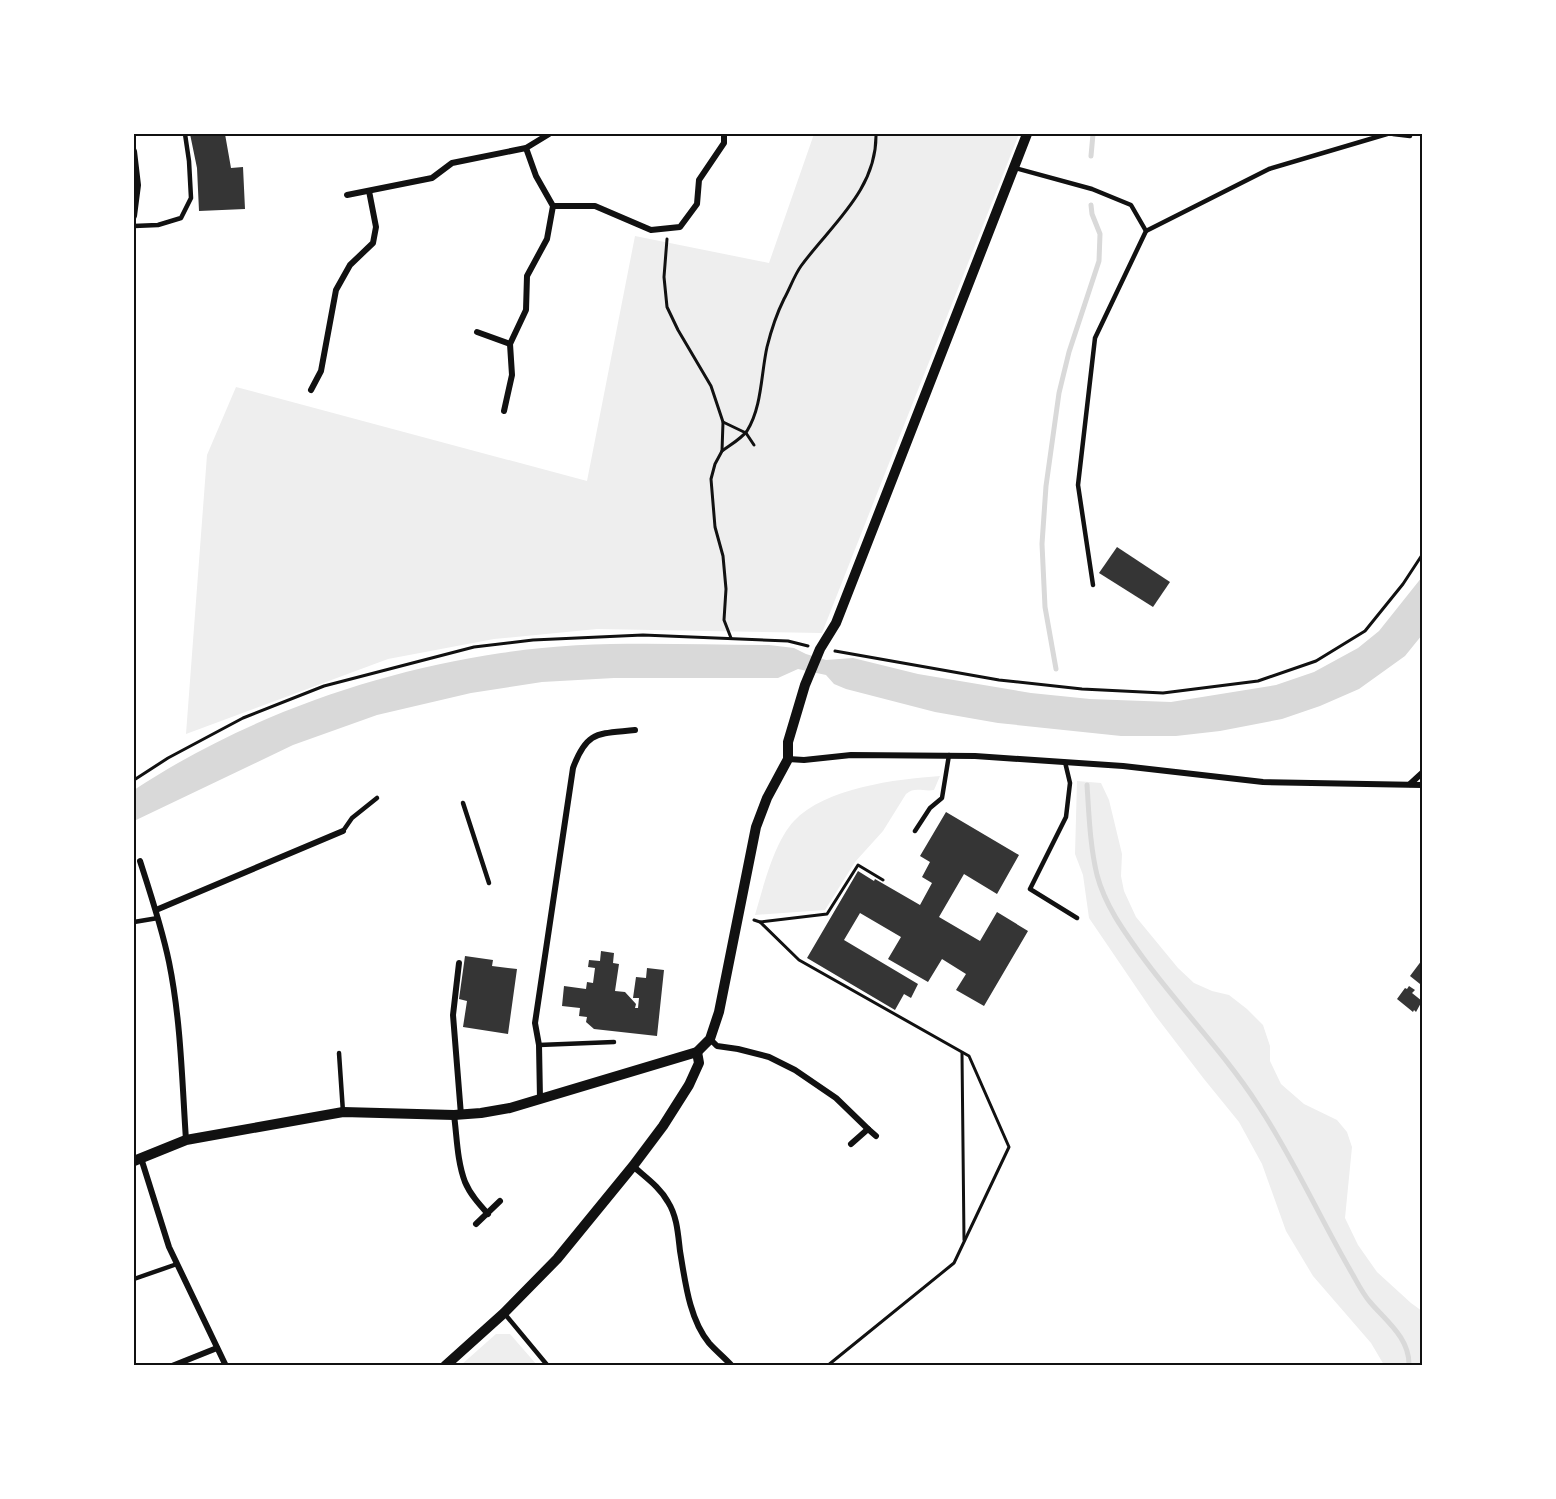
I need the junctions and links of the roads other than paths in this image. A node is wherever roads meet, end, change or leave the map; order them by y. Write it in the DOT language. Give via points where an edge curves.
graph roads {
  1 [pos="185,134"];
  2 [pos="549,134"];
  3 [pos="724,134"];
  4 [pos="1027,134"];
  5 [pos="1387,134"];
  6 [pos="1393,134"];
  7 [pos="1410,136"];
  8 [pos="526,148"];
  9 [pos="134,151"];
  10 [pos="1013,167"];
  11 [pos="369,190"];
  12 [pos="347,195"];
  13 [pos="553,206"];
  14 [pos="134,216"];
  15 [pos="134,226"];
  16 [pos="1146,231"];
  17 [pos="477,332"];
  18 [pos="510,344"];
  19 [pos="311,390"];
  20 [pos="504,411"];
  21 [pos="1093,585"];
  22 [pos="635,730"];
  23 [pos="949,755"];
  24 [pos="789,759"];
  25 [pos="1065,762"];
  26 [pos="1422,773"];
  27 [pos="1410,784"];
  28 [pos="1422,785"];
  29 [pos="377,798"];
  30 [pos="463,803"];
  31 [pos="343,831"];
  32 [pos="915,831"];
  33 [pos="140,861"];
  34 [pos="489,883"];
  35 [pos="156,909"];
  36 [pos="158,918"];
  37 [pos="1077,918"];
  38 [pos="134,922"];
  39 [pos="459,963"];
  40 [pos="710,1039"];
  41 [pos="614,1042"];
  42 [pos="539,1045"];
  43 [pos="697,1052"];
  44 [pos="339,1053"];
  45 [pos="540,1099"];
  46 [pos="343,1112"];
  47 [pos="458,1115"];
  48 [pos="868,1129"];
  49 [pos="876,1136"];
  50 [pos="186,1140"];
  51 [pos="851,1144"];
  52 [pos="137,1159"];
  53 [pos="633,1166"];
  54 [pos="500,1201"];
  55 [pos="488,1214"];
  56 [pos="476,1224"];
  57 [pos="177,1264"];
  58 [pos="134,1279"];
  59 [pos="504,1313"];
  60 [pos="217,1348"];
  61 [pos="172,1365"];
  62 [pos="226,1365"];
  63 [pos="445,1365"];
  64 [pos="548,1365"];
  65 [pos="732,1365"];
  1 -- 15 [label="lane" via="191,198 181,218 158,225"];
  2 -- 8 [label="street"];
  3 -- 13 [label="street" via="724,143 699,180 697,204 680,227 651,230 595,206"];
  4 -- 10 [label="street"];
  5 -- 16 [label="lane" via="1269,169"];
  6 -- 7 [label="lane"];
  8 -- 11 [label="street" via="452,163 432,178"];
  8 -- 13 [label="street"];
  9 -- 14 [label="street" via="138,185"];
  10 -- 16 [label="lane" via="1092,189 1131,205"];
  10 -- 24 [label="street" via="837,623 818,652 788,742"];
  11 -- 12 [label="street"];
  11 -- 19 [label="street" via="376,227 373,243 350,265 336,290 321,371"];
  13 -- 18 [label="street" via="547,238 527,276 526,310"];
  16 -- 21 [label="lane" via="1095,338 1078,485"];
  17 -- 18 [label="street"];
  18 -- 20 [label="street" via="512,375"];
  22 -- 42 [label="street" via="594,735 580,748 573,768 535,1023"];
  23 -- 24 [label="street"];
  23 -- 25 [label="street"];
  23 -- 32 [label="lane" via="942,798"];
  24 -- 40 [label="street" via="756,827 719,1012"];
  25 -- 27 [label="street" via="1263,782"];
  25 -- 37 [label="lane" via="1070,783 1066,817 1029,889"];
  26 -- 27 [label="street"];
  27 -- 28 [label="street"];
  29 -- 31 [label="lane" via="352,818"];
  30 -- 34 [label="lane"];
  31 -- 35 [label="street"];
  33 -- 35 [label="street"];
  35 -- 36 [label="street"];
  36 -- 38 [label="lane"];
  36 -- 50 [label="street" via="179,1033"];
  39 -- 47 [label="street" via="453,1015"];
  40 -- 43 [label="street"];
  40 -- 48 [label="street" via="717,1046 769,1057 795,1070 836,1098"];
  41 -- 42 [label="lane"];
  42 -- 45 [label="street"];
  43 -- 45 [label="street"];
  43 -- 53 [label="street" via="699,1063 689,1085"];
  44 -- 46 [label="lane"];
  45 -- 47 [label="street" via="510,1108"];
  46 -- 47 [label="street"];
  46 -- 50 [label="street"];
  47 -- 55 [label="street" via="465,1183"];
  48 -- 49 [label="street"];
  48 -- 51 [label="street"];
  50 -- 52 [label="street"];
  52 -- 57 [label="street"];
  53 -- 59 [label="street" via="557,1259"];
  53 -- 65 [label="street" via="669,1203 701,1331"];
  54 -- 55 [label="street"];
  55 -- 56 [label="street"];
  57 -- 58 [label="lane"];
  57 -- 60 [label="street"];
  59 -- 63 [label="street"];
  59 -- 64 [label="lane"];
  60 -- 61 [label="street"];
  60 -- 62 [label="street"];
}
